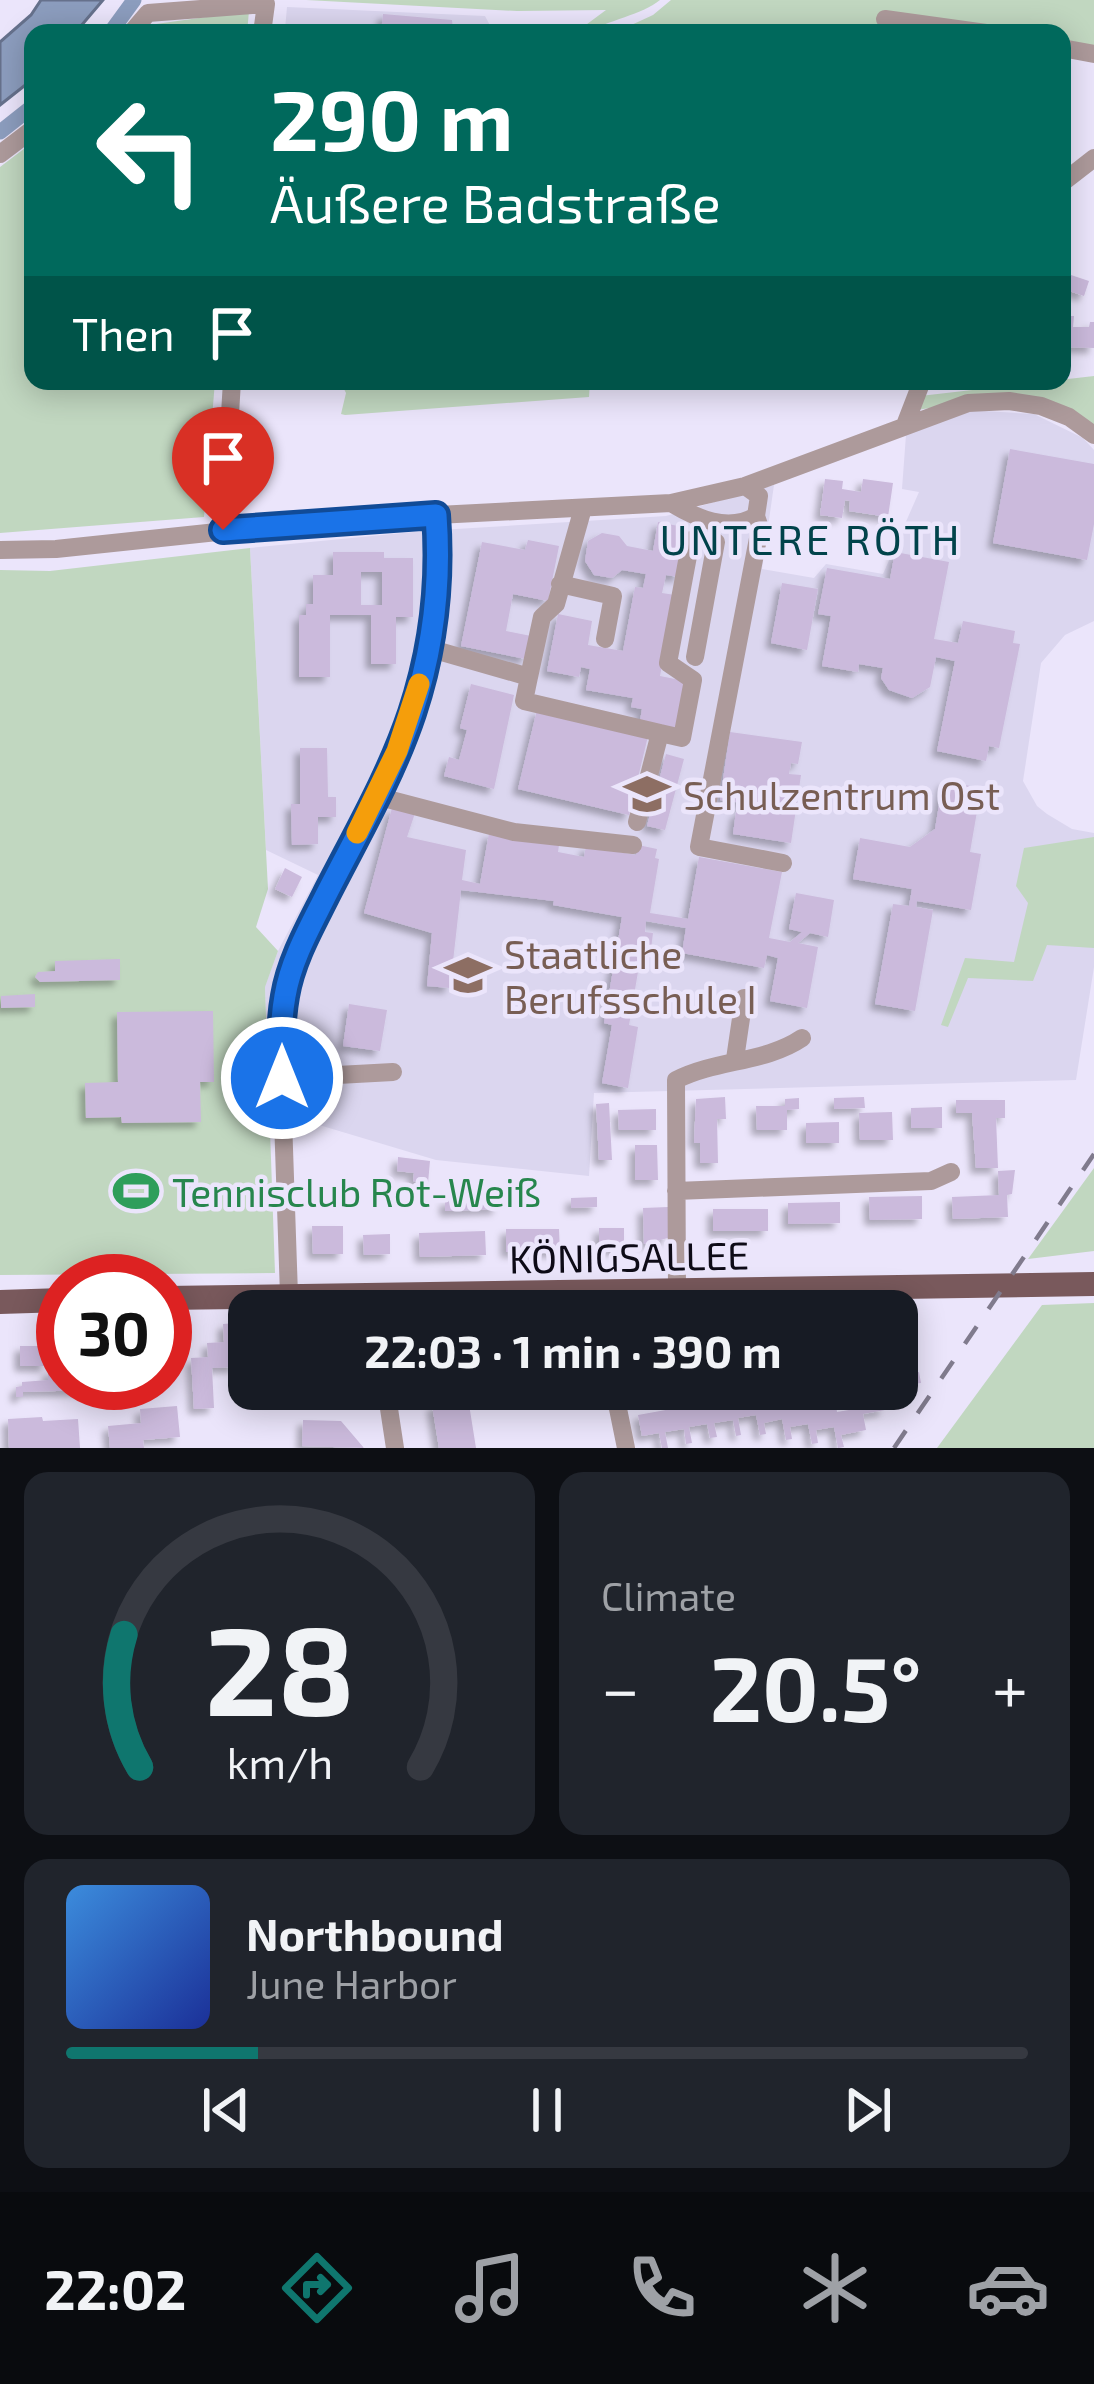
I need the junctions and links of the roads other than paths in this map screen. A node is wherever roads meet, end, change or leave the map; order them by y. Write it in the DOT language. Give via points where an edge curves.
graph roads {
  1 [pos="151,7"];
  2 [pos="885,19"];
  3 [pos="263,24"];
  4 [pos="921,24"];
  5 [pos="24,136"];
  6 [pos="0,154"];
  7 [pos="231,390"];
  8 [pos="919,390"];
  9 [pos="905,425"];
  10 [pos="1094,435"];
  11 [pos="745,486"];
  12 [pos="671,503"];
  13 [pos="583,508"];
  14 [pos="436,515"];
  15 [pos="756,516"];
  16 [pos="223,530"];
  17 [pos="691,540"];
  18 [pos="716,542"];
  19 [pos="0,550"];
  20 [pos="560,584"];
  21 [pos="682,586"];
  22 [pos="707,590"];
  23 [pos="605,640"];
  24 [pos="428,648"];
  25 [pos="695,657"];
  26 [pos="529,677"];
  27 [pos="660,733"];
  28 [pos="376,796"];
  29 [pos="638,822"];
  30 [pos="633,845"];
  31 [pos="783,863"];
  32 [pos="744,998"];
  33 [pos="802,1038"];
  34 [pos="735,1059"];
  35 [pos="393,1072"];
  36 [pos="282,1078"];
  37 [pos="951,1172"];
  38 [pos="676,1191"];
  39 [pos="1094,1284"];
  40 [pos="289,1290"];
  41 [pos="677,1290"];
  42 [pos="816,1290"];
  43 [pos="228,1296"];
  44 [pos="192,1297"];
  45 [pos="36,1301"];
  46 [pos="0,1302"];
  47 [pos="389,1410"];
  48 [pos="618,1410"];
  49 [pos="395,1448"];
  50 [pos="626,1448"];
  1 -- 3 [label="street" via="266,4"];
  2 -- 4 [label="street"];
  5 -- 6 [label="street"];
  7 -- 16 [label="street"];
  8 -- 9 [label="street"];
  9 -- 10 [label="street" via="968,403 1010,401 1070,417"];
  9 -- 11 [label="street"];
  11 -- 12 [label="street"];
  11 -- 15 [label="street" via="759,496"];
  12 -- 13 [label="street"];
  12 -- 15 [label="street" via="729,524"];
  13 -- 14 [label="street"];
  13 -- 20 [label="street"];
  14 -- 16 [label="street"];
  14 -- 24 [label="street" via="439,578"];
  15 -- 31 [label="street" via="699,847"];
  16 -- 19 [label="street"];
  17 -- 21 [label="street"];
  18 -- 22 [label="street"];
  20 -- 23 [label="street" via="613,596"];
  20 -- 26 [label="street" via="556,604 542,617"];
  21 -- 22 [label="street"];
  21 -- 27 [label="street" via="668,663 693,680 682,738"];
  22 -- 25 [label="street"];
  24 -- 26 [label="street"];
  24 -- 28 [label="street" via="412,713"];
  26 -- 27 [label="street" via="524,701"];
  27 -- 29 [label="street"];
  28 -- 30 [label="street" via="514,832"];
  28 -- 36 [label="street" via="299,949 285,992"];
  32 -- 34 [label="street"];
  33 -- 34 [label="street"];
  34 -- 38 [label="street" via="676,1080"];
  35 -- 36 [label="street"];
  36 -- 40 [label="street"];
  37 -- 38 [label="street" via="931,1180"];
  38 -- 41 [label="street"];
  39 -- 42 [label="main road, KÖNIGSALLEE"];
  43 -- 44 [label="main road, KÖNIGSALLEE"];
  45 -- 46 [label="main road"];
  47 -- 49 [label="street"];
  48 -- 50 [label="street"];
}
